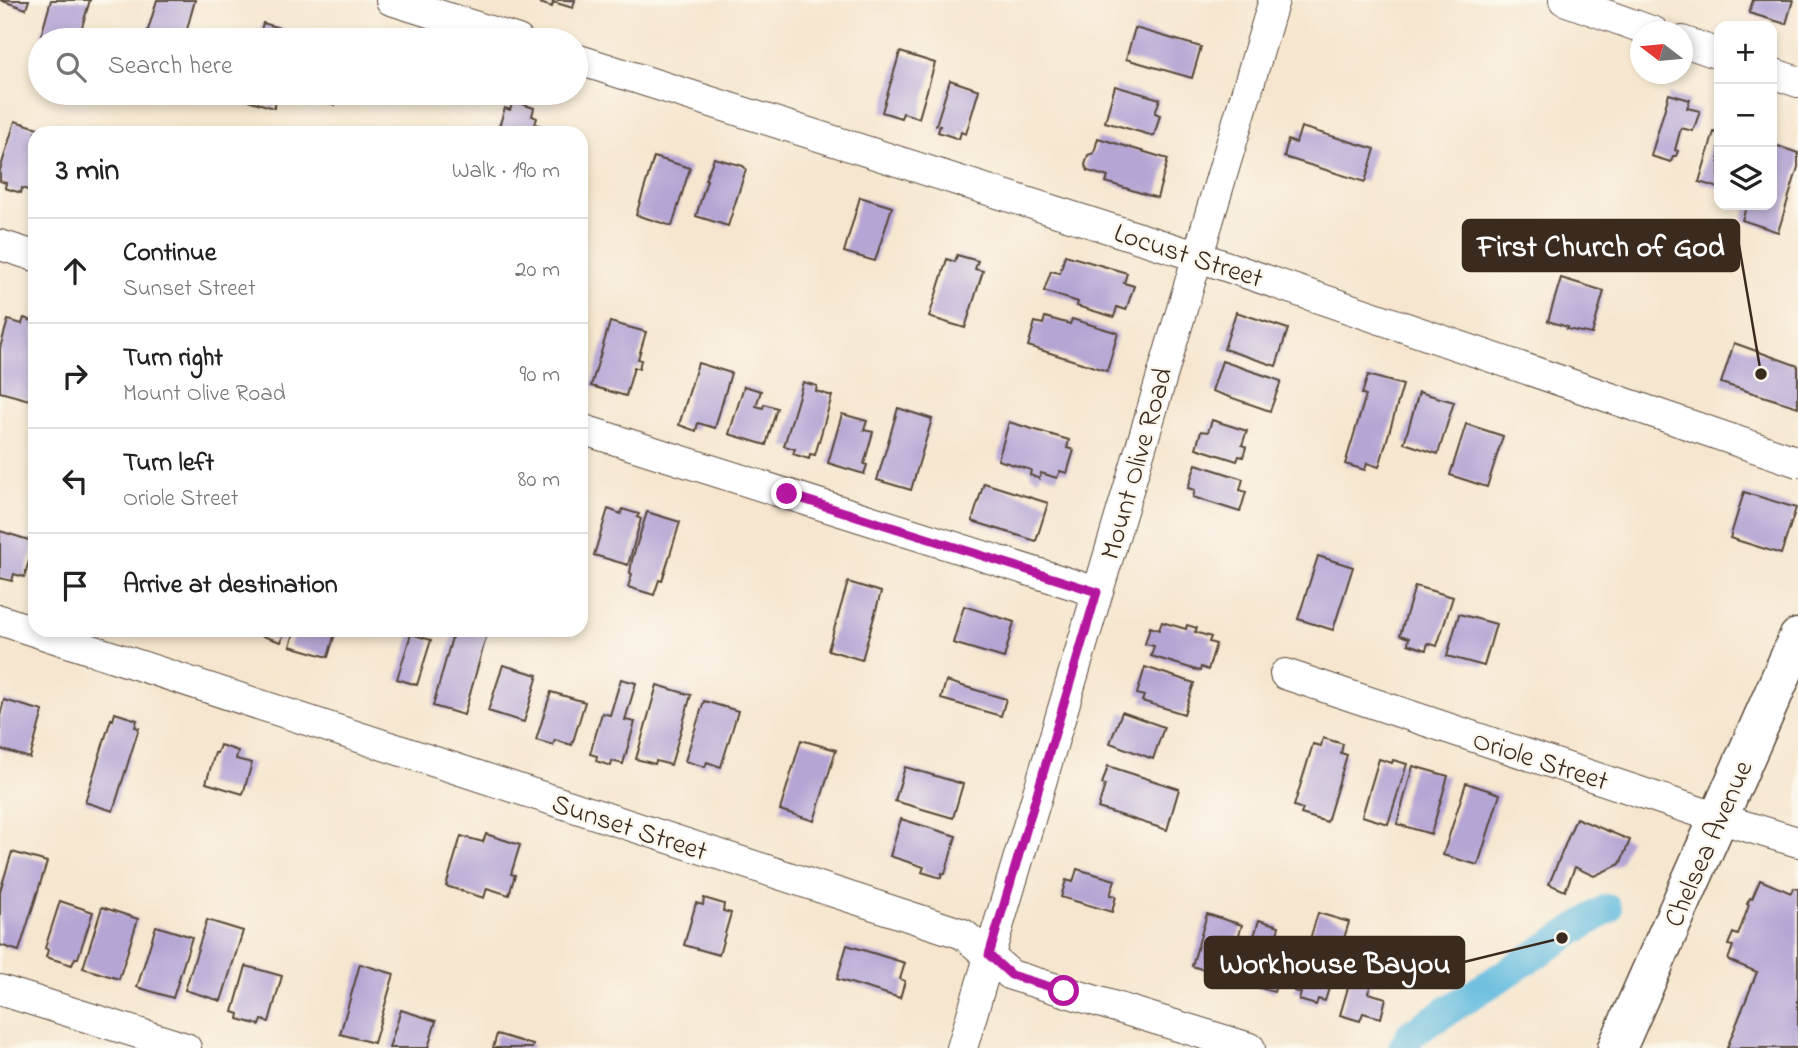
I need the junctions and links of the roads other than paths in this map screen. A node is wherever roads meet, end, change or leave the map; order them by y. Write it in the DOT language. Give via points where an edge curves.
graph roads {
  1 [pos="391,0"];
  2 [pos="1274,0"];
  3 [pos="1564,0"];
  4 [pos="1630,23"];
  5 [pos="480,28"];
  6 [pos="1693,45"];
  7 [pos="1714,52"];
  8 [pos="588,63"];
  9 [pos="1777,75"];
  10 [pos="1798,82"];
  11 [pos="0,245"];
  12 [pos="28,254"];
  13 [pos="1196,256"];
  14 [pos="588,431"];
  15 [pos="1798,462"];
  16 [pos="1097,592"];
  17 [pos="0,620"];
  18 [pos="28,629"];
  19 [pos="52,637"];
  20 [pos="1798,638"];
  21 [pos="1285,674"];
  22 [pos="1718,818"];
  23 [pos="1798,842"];
  24 [pos="989,955"];
  25 [pos="0,990"];
  26 [pos="186,1048"];
  27 [pos="962,1048"];
  28 [pos="1250,1048"];
  29 [pos="1617,1048"];
  1 -- 5 [label="street"];
  2 -- 13 [label="street, Mount Olive Road"];
  3 -- 4 [label="street"];
  6 -- 7 [label="street"];
  8 -- 13 [label="street, Locust Street"];
  9 -- 10 [label="street"];
  11 -- 12 [label="street"];
  13 -- 15 [label="street, Locust Street"];
  13 -- 16 [label="street, Mount Olive Road"];
  14 -- 16 [label="street"];
  16 -- 24 [label="street, Mount Olive Road"];
  17 -- 18 [label="street, Sunset Street"];
  19 -- 24 [label="street, Sunset Street" via="963,934"];
  20 -- 22 [label="main road, Chelsea Avenue"];
  21 -- 22 [label="street, Oriole Street"];
  22 -- 23 [label="street, Oriole Street"];
  22 -- 29 [label="main road, Chelsea Avenue"];
  24 -- 27 [label="street, Mount Olive Road"];
  24 -- 28 [label="street, Sunset Street" via="1011,975"];
  25 -- 26 [label="street"];
}
